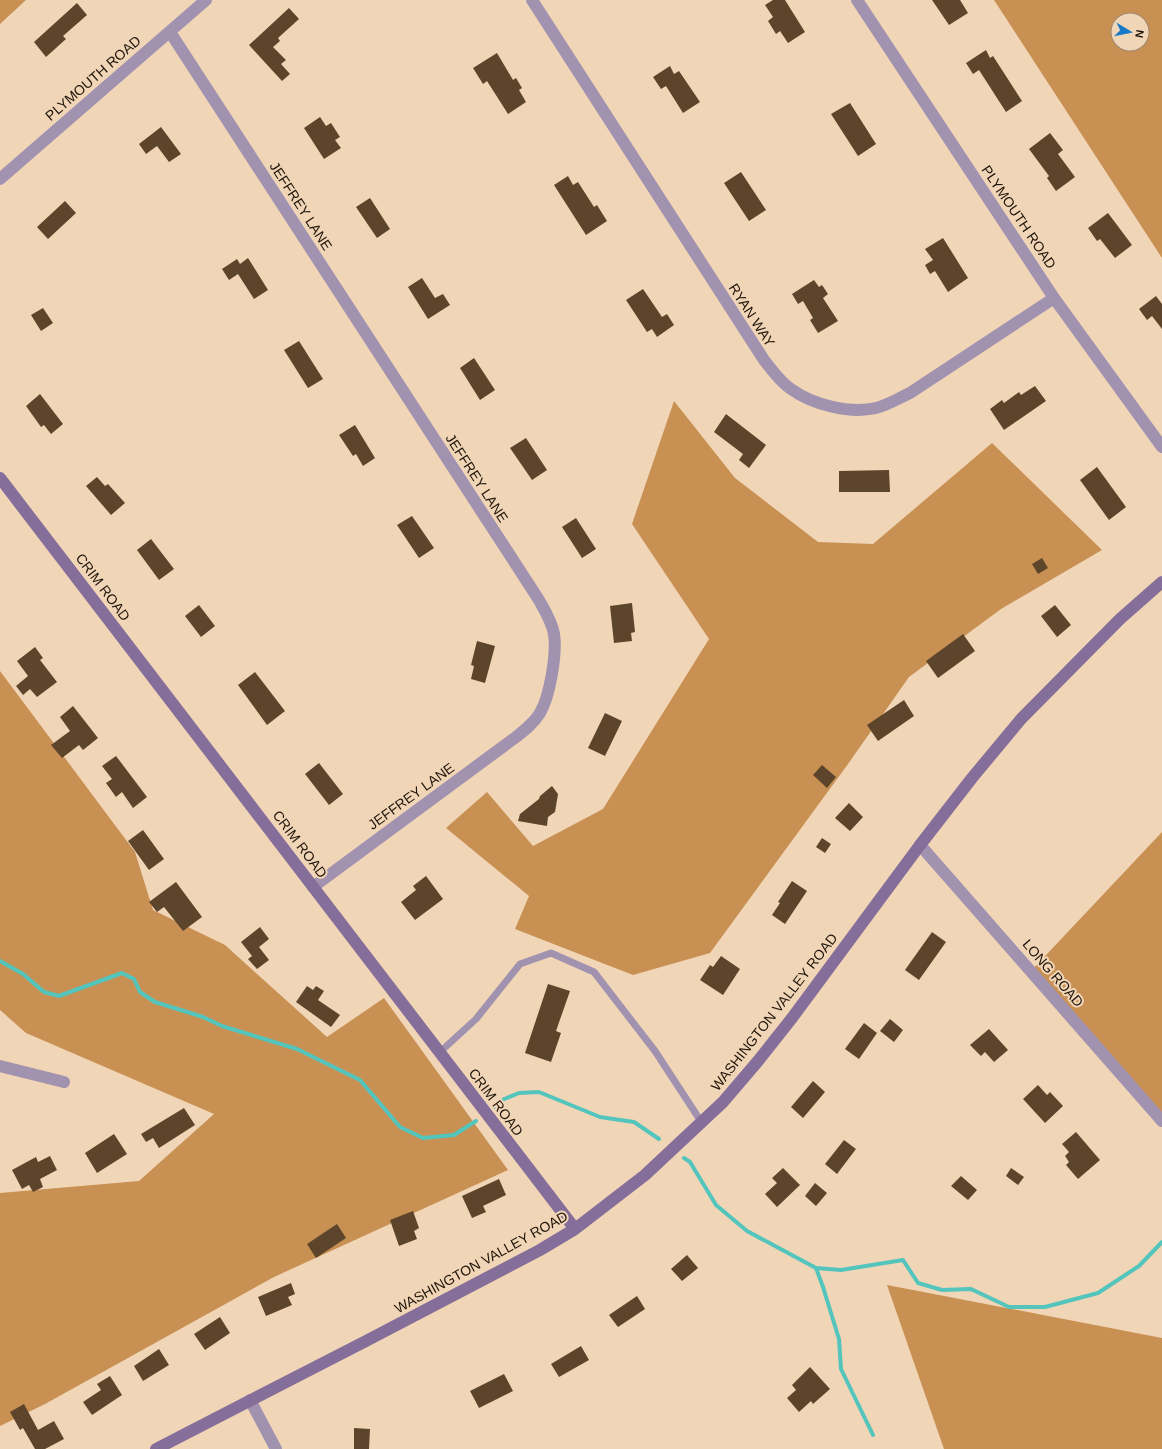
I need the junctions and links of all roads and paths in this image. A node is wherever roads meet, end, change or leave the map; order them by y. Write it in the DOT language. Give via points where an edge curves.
graph roads {
  1 [pos="206,0"];
  2 [pos="532,0"];
  3 [pos="857,0"];
  4 [pos="170,32"];
  5 [pos="0,179"];
  6 [pos="1054,298"];
  7 [pos="1162,447"];
  8 [pos="0,478"];
  9 [pos="1162,582"];
  10 [pos="920,845"];
  11 [pos="313,887"];
  12 [pos="440,1052"];
  13 [pos="0,1066"];
  14 [pos="64,1082"];
  15 [pos="1162,1121"];
  16 [pos="702,1122"];
  17 [pos="575,1230"];
  18 [pos="250,1400"];
  19 [pos="156,1449"];
  20 [pos="276,1449"];
  1 -- 4 [label="street, PLYMOUTH ROAD"];
  2 -- 6 [label="street, RYAN WAY" via="764,360 790,389 829,406 876,408 910,393"];
  3 -- 6 [label="street, PLYMOUTH ROAD"];
  4 -- 5 [label="street, PLYMOUTH ROAD"];
  4 -- 11 [label="street, JEFFREY LANE" via="539,600 554,633 555,648 547,698 532,724"];
  6 -- 7 [label="street, PLYMOUTH ROAD"];
  8 -- 11 [label="street, CRIM ROAD"];
  9 -- 10 [label="street, WASHINGTON VALLEY ROAD" via="1120,619 1021,719"];
  10 -- 15 [label="street, LONG ROAD"];
  10 -- 16 [label="street, WASHINGTON VALLEY ROAD" via="792,1018 723,1102"];
  11 -- 12 [label="street, CRIM ROAD"];
  12 -- 16 [label="lane" via="476,1019 520,964 551,953 594,972 655,1051"];
  12 -- 17 [label="street, CRIM ROAD"];
  13 -- 14 [label="street"];
  16 -- 17 [label="street, WASHINGTON VALLEY ROAD" via="644,1175"];
  17 -- 18 [label="street, WASHINGTON VALLEY ROAD"];
  18 -- 19 [label="street, WASHINGTON VALLEY ROAD"];
  18 -- 20 [label="street"];
}
